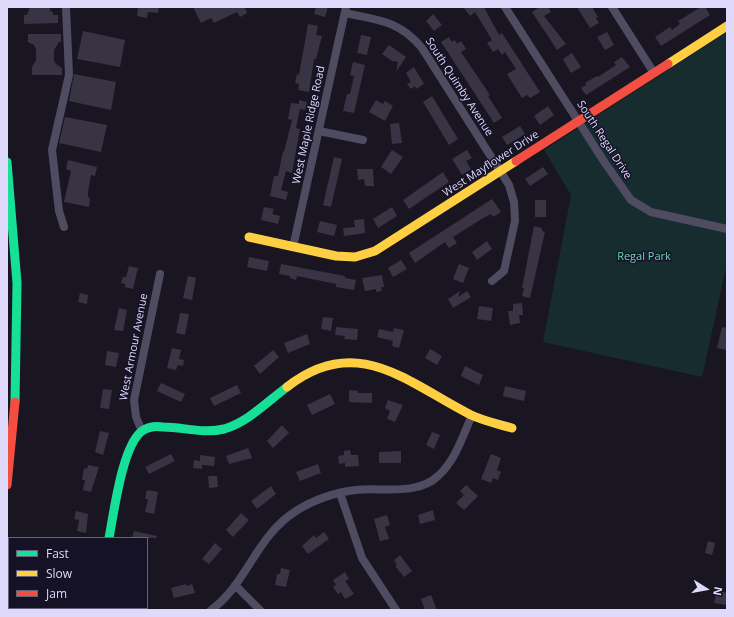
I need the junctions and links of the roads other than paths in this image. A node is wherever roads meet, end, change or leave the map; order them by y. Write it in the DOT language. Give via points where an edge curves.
graph roads {
  1 [pos="66,7"];
  2 [pos="505,7"];
  3 [pos="612,7"];
  4 [pos="345,10"];
  5 [pos="727,26"];
  6 [pos="654,73"];
  7 [pos="579,121"];
  8 [pos="319,131"];
  9 [pos="364,140"];
  10 [pos="7,162"];
  11 [pos="501,171"];
  12 [pos="64,227"];
  13 [pos="727,229"];
  14 [pos="250,237"];
  15 [pos="293,247"];
  16 [pos="160,274"];
  17 [pos="492,281"];
  18 [pos="472,415"];
  19 [pos="512,428"];
  20 [pos="142,431"];
  21 [pos="7,485"];
  22 [pos="340,493"];
  23 [pos="109,537"];
  24 [pos="235,585"];
  25 [pos="211,610"];
  26 [pos="260,610"];
  27 [pos="396,610"];
  1 -- 12 [label="street" via="69,75 52,150 59,211"];
  2 -- 7 [label="street, South Regal Drive"];
  3 -- 6 [label="street"];
  4 -- 8 [label="street, West Maple Ridge Road"];
  4 -- 11 [label="street, South Quimby Avenue" via="392,24 412,36"];
  5 -- 6 [label="main road, West Mayflower Drive"];
  6 -- 7 [label="main road, West Mayflower Drive"];
  7 -- 11 [label="main road, West Mayflower Drive"];
  7 -- 13 [label="street, South Regal Drive" via="625,193 641,207 659,214"];
  8 -- 9 [label="street"];
  8 -- 15 [label="street, West Maple Ridge Road"];
  10 -- 21 [label="main road" via="15,240 18,330 14,423"];
  11 -- 15 [label="main road, West Mayflower Drive" via="380,249 365,255 336,256"];
  11 -- 17 [label="street, South Quimby Avenue" via="512,192 516,212 504,271"];
  14 -- 15 [label="main road, West Mayflower Drive"];
  16 -- 20 [label="street, West Armour Avenue" via="134,400 136,417"];
  18 -- 19 [label="main road"];
  18 -- 20 [label="main road" via="395,371 370,364 343,363 323,367 301,377 244,420 221,430 204,432 158,427"];
  18 -- 22 [label="street" via="450,461 433,480 421,486 407,488 359,489"];
  20 -- 23 [label="main road" via="137,435 127,456"];
  22 -- 24 [label="street" via="304,507 283,521 270,533"];
  22 -- 27 [label="street" via="362,558"];
  24 -- 25 [label="street"];
  24 -- 26 [label="street"];
}
